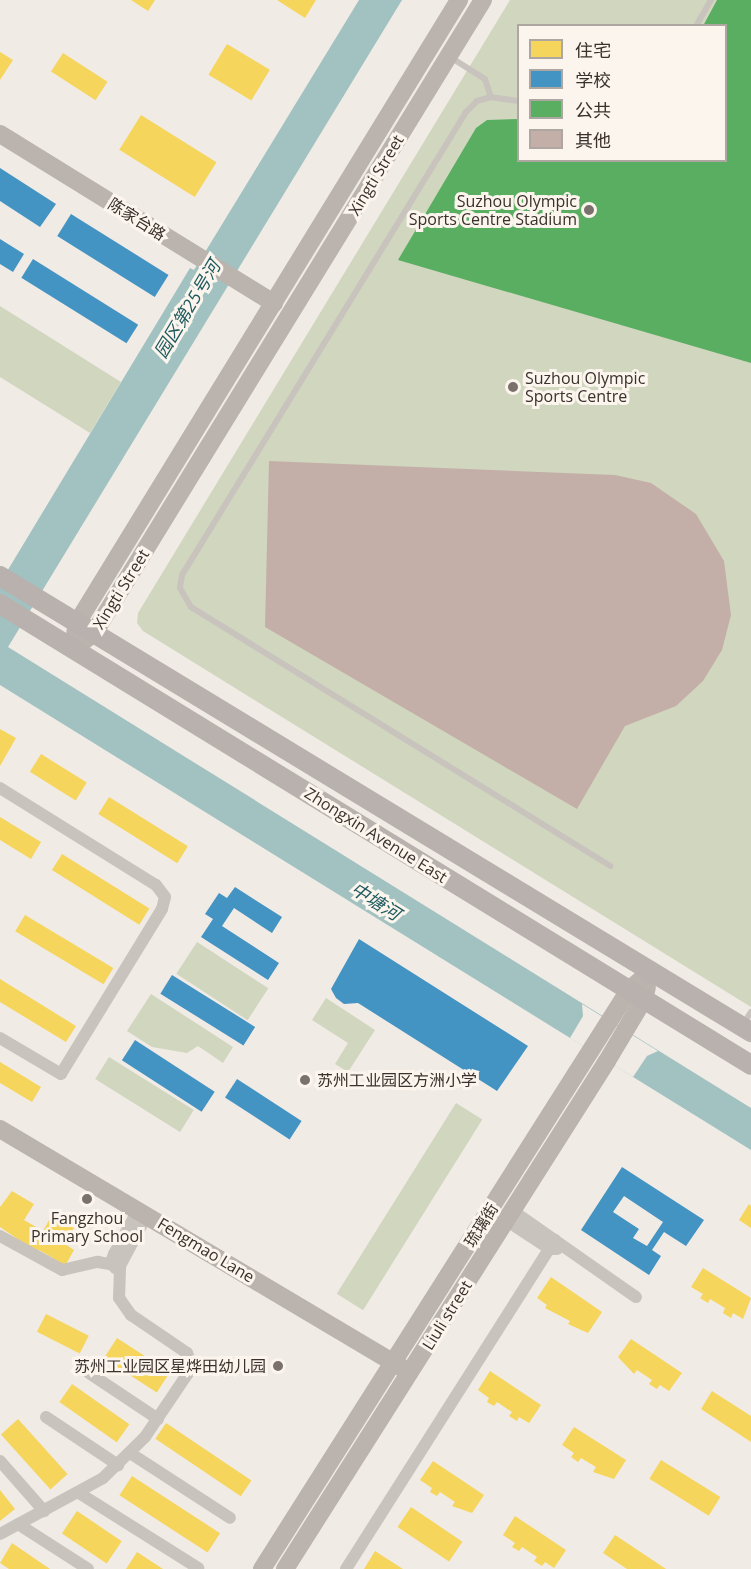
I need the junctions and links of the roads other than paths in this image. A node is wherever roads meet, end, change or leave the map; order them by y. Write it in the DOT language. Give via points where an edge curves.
graph roads {
  1 [pos="459,0"];
  2 [pos="483,0"];
  3 [pos="711,0"];
  4 [pos="697,24"];
  5 [pos="448,56"];
  6 [pos="491,97"];
  7 [pos="517,101"];
  8 [pos="0,134"];
  9 [pos="274,303"];
  10 [pos="0,576"];
  11 [pos="0,604"];
  12 [pos="86,628"];
  13 [pos="73,649"];
  14 [pos="0,788"];
  15 [pos="610,866"];
  16 [pos="651,971"];
  17 [pos="637,995"];
  18 [pos="748,1023"];
  19 [pos="0,1038"];
  20 [pos="607,1061"];
  21 [pos="751,1065"];
  22 [pos="0,1129"];
  23 [pos="142,1213"];
  24 [pos="510,1216"];
  25 [pos="0,1236"];
  26 [pos="555,1246"];
  27 [pos="117,1268"];
  28 [pos="636,1297"];
  29 [pos="394,1363"];
  30 [pos="89,1373"];
  31 [pos="411,1373"];
  32 [pos="46,1417"];
  33 [pos="158,1419"];
  34 [pos="130,1453"];
  35 [pos="0,1461"];
  36 [pos="118,1465"];
  37 [pos="79,1493"];
  38 [pos="44,1511"];
  39 [pos="230,1518"];
  40 [pos="18,1524"];
  41 [pos="0,1534"];
  42 [pos="198,1568"];
  43 [pos="88,1569"];
  44 [pos="262,1569"];
  45 [pos="285,1569"];
  46 [pos="346,1569"];
  1 -- 9 [label="street, Xingti Street"];
  2 -- 5 [label="street, Xingti Street"];
  3 -- 4 [label="lane"];
  5 -- 6 [label="lane" via="485,79"];
  5 -- 12 [label="street, Xingti Street"];
  6 -- 7 [label="lane"];
  6 -- 15 [label="lane" via="477,101 466,112 182,575 180,588 191,607"];
  8 -- 9 [label="street, 陈家台路"];
  9 -- 12 [label="street, Xingti Street"];
  10 -- 12 [label="main road, Zhongxin Avenue East"];
  11 -- 13 [label="main road, Zhongxin Avenue East"];
  12 -- 13 [label="street, Xingti Street"];
  12 -- 16 [label="main road, Zhongxin Avenue East"];
  13 -- 17 [label="main road, Zhongxin Avenue East"];
  14 -- 19 [label="street" via="156,885 165,897 162,909 61,1074"];
  16 -- 17 [label="street, 琉璃街"];
  16 -- 18 [label="main road, Zhongxin Avenue East"];
  17 -- 20 [label="street, 琉璃街" via="625,1031"];
  17 -- 21 [label="main road, Zhongxin Avenue East"];
  17 -- 29 [label="street, 琉璃街" via="609,1021"];
  20 -- 24 [label="street, Liuli street"];
  22 -- 23 [label="street, Fengmao Lane"];
  23 -- 27 [label="street"];
  23 -- 29 [label="street, Fengmao Lane"];
  24 -- 26 [label="street"];
  24 -- 31 [label="street, Liuli street"];
  25 -- 27 [label="street" via="62,1270"];
  26 -- 28 [label="street"];
  26 -- 46 [label="street"];
  27 -- 33 [label="street" via="124,1310 190,1358 188,1373"];
  29 -- 31 [label="street, Fengmao Lane"];
  29 -- 44 [label="street, 琉璃街"];
  30 -- 33 [label="street"];
  31 -- 45 [label="street, Liuli street"];
  32 -- 36 [label="street"];
  33 -- 34 [label="street"];
  34 -- 36 [label="street"];
  34 -- 39 [label="street"];
  35 -- 38 [label="street"];
  36 -- 37 [label="street"];
  37 -- 38 [label="street"];
  37 -- 42 [label="street"];
  38 -- 40 [label="street"];
  40 -- 41 [label="street"];
  40 -- 43 [label="street"];
}
